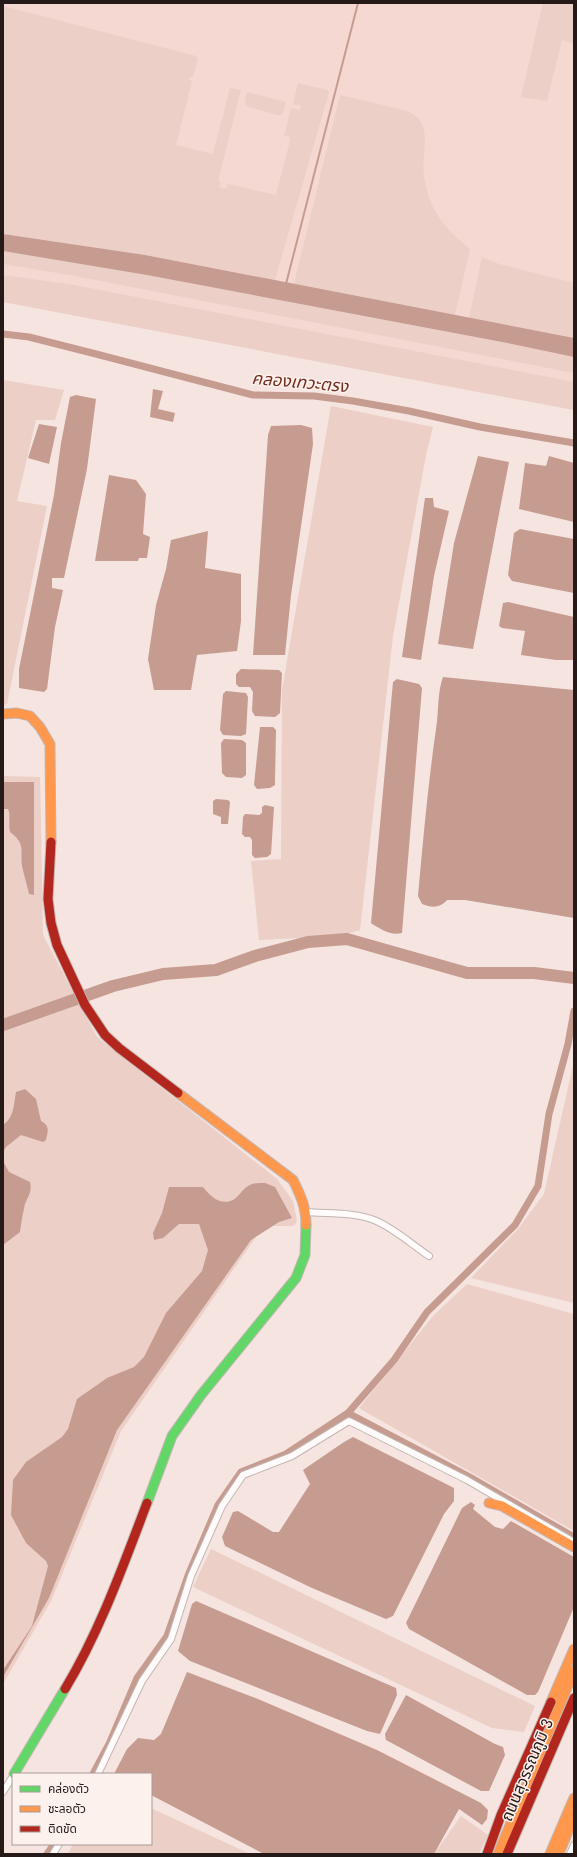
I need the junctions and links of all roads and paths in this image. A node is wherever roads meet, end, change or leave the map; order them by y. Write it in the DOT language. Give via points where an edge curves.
graph roads {
  1 [pos="3,714"];
  2 [pos="306,1212"];
  3 [pos="429,1256"];
  4 [pos="489,1503"];
  5 [pos="574,1542"];
  6 [pos="574,1547"];
  7 [pos="574,1649"];
  8 [pos="574,1671"];
  9 [pos="574,1698"];
  10 [pos="15,1773"];
  11 [pos="98,1773"];
  12 [pos="12,1778"];
  13 [pos="3,1792"];
  14 [pos="574,1798"];
  15 [pos="574,1816"];
  16 [pos="58,1845"];
  17 [pos="574,1845"];
  18 [pos="53,1854"];
  19 [pos="487,1854"];
  20 [pos="498,1854"];
  21 [pos="507,1854"];
  22 [pos="550,1854"];
  23 [pos="558,1854"];
  24 [pos="570,1854"];
  1 -- 2 [label="main road" via="17,713 30,716 50,744 51,832 48,899 51,923 57,945 85,1005 105,1035 119,1048 293,1180 303,1199"];
  2 -- 3 [label="street" via="374,1220"];
  2 -- 10 [label="main road" via="305,1255 296,1278 201,1395 172,1436 83,1660"];
  4 -- 6 [label="main road" via="502,1506"];
  5 -- 11 [label="street" via="467,1480 348,1421 292,1456 243,1475 222,1506 191,1576 171,1639 142,1681"];
  7 -- 19 [label="main road"];
  8 -- 20 [label="main road"];
  9 -- 21 [label="main road, ถนนสุวรรณภูมิ 3"];
  12 -- 13 [label="street"];
  14 -- 22 [label="main road"];
  15 -- 23 [label="main road"];
  16 -- 18 [label="street"];
  17 -- 24 [label="street"];
}
